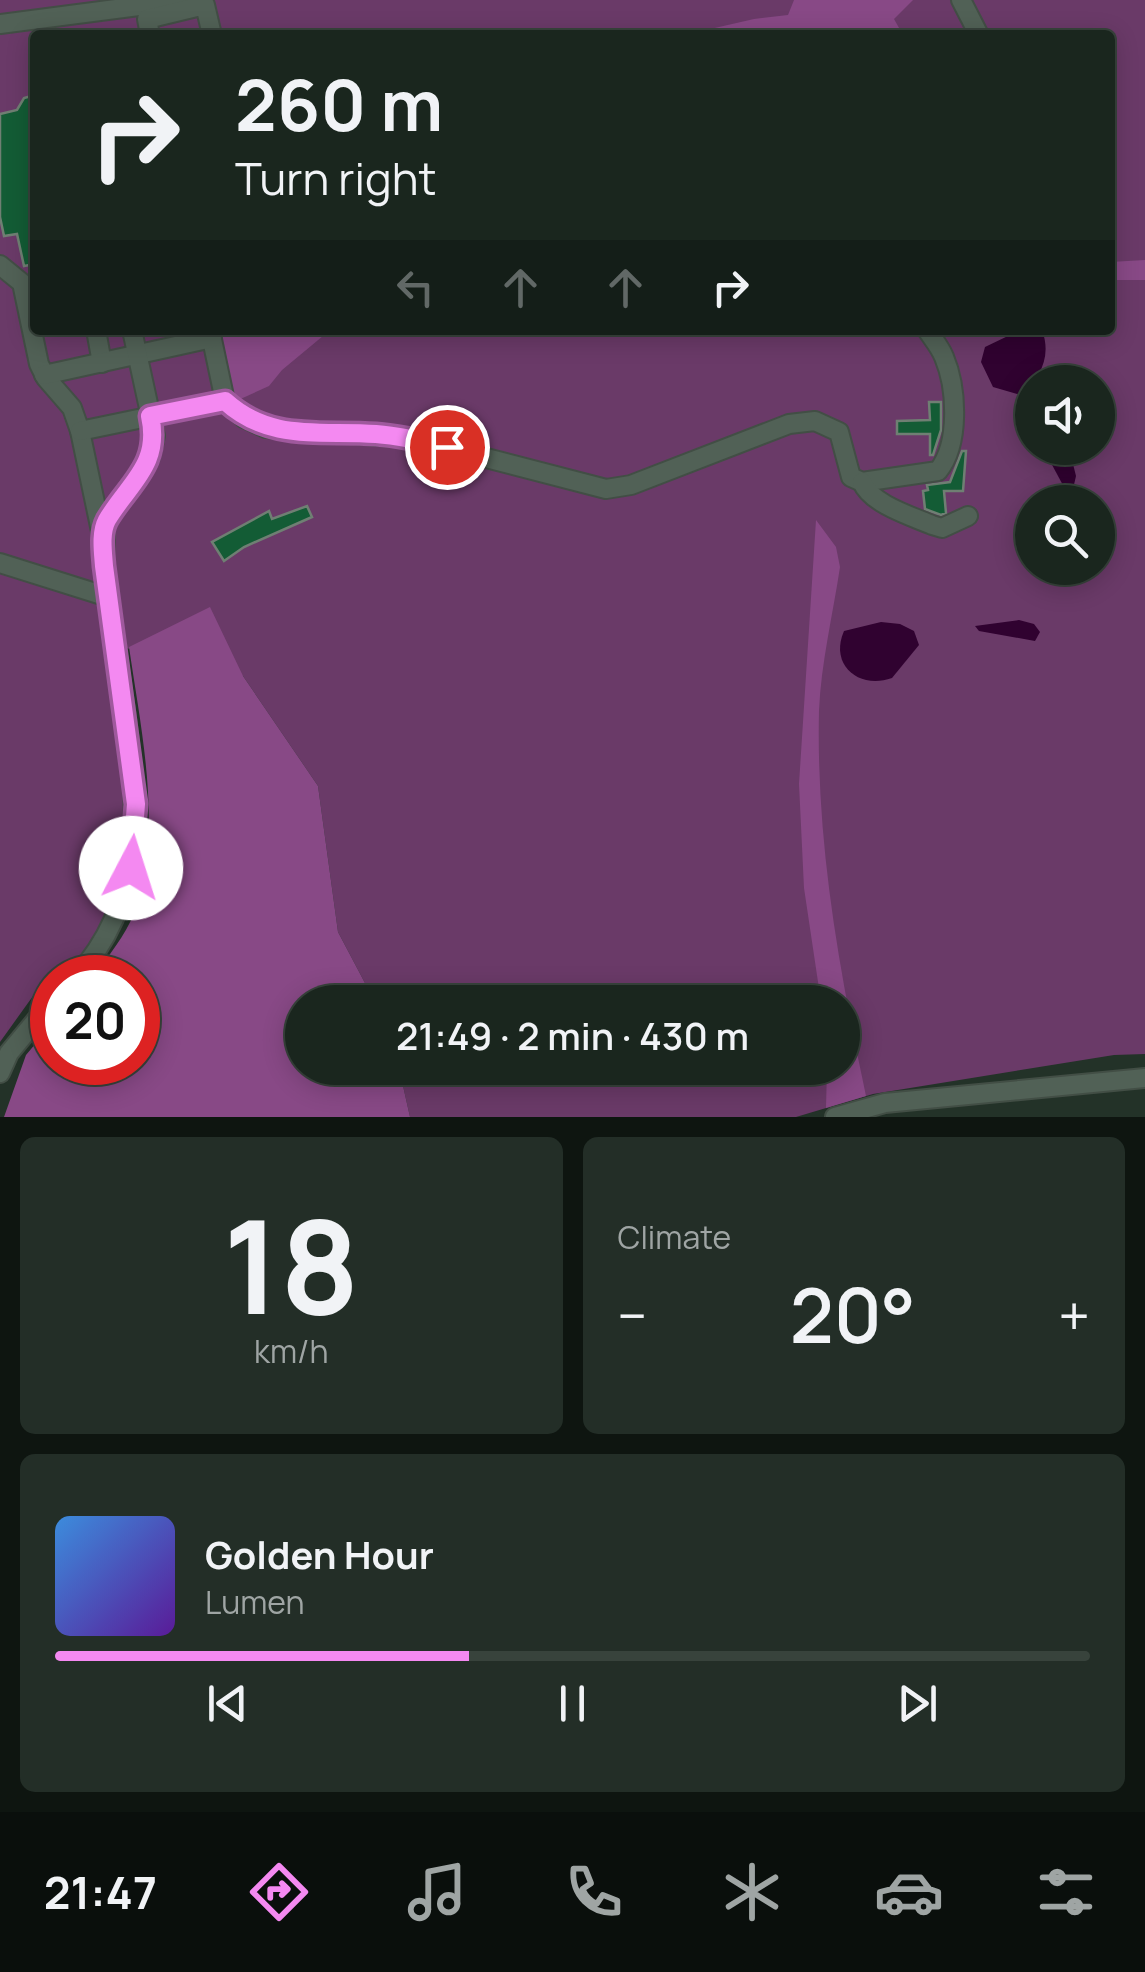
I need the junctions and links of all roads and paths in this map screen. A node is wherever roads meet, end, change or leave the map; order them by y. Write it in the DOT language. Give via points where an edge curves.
graph roads {
  1 [pos="185,0"];
  2 [pos="961,0"];
  3 [pos="0,24"];
  4 [pos="149,30"];
  5 [pos="211,30"];
  6 [pos="977,30"];
  7 [pos="0,265"];
  8 [pos="29,279"];
  9 [pos="35,335"];
  10 [pos="97,335"];
  11 [pos="133,335"];
  12 [pos="162,335"];
  13 [pos="208,335"];
  14 [pos="211,335"];
  15 [pos="931,335"];
  16 [pos="165,349"];
  17 [pos="137,356"];
  18 [pos="102,363"];
  19 [pos="44,374"];
  20 [pos="225,401"];
  21 [pos="150,416"];
  22 [pos="80,431"];
  23 [pos="862,482"];
  24 [pos="968,516"];
  25 [pos="103,539"];
  26 [pos="0,563"];
  27 [pos="108,597"];
  28 [pos="95,955"];
  29 [pos="30,1027"];
  30 [pos="0,1073"];
  31 [pos="1145,1078"];
  32 [pos="835,1117"];
  1 -- 3 [label="street"];
  2 -- 6 [label="street"];
  4 -- 5 [label="street" via="146,19 205,5"];
  7 -- 8 [label="street"];
  9 -- 19 [label="street"];
  10 -- 18 [label="street"];
  11 -- 17 [label="street"];
  12 -- 16 [label="street"];
  13 -- 16 [label="street"];
  14 -- 20 [label="street"];
  15 -- 23 [label="street" via="954,391 946,462 938,472"];
  16 -- 17 [label="street"];
  17 -- 18 [label="street"];
  17 -- 21 [label="street"];
  18 -- 19 [label="street"];
  19 -- 22 [label="street" via="66,398"];
  20 -- 21 [label="street"];
  20 -- 23 [label="street" via="266,428 409,438 606,489 789,424 815,422 839,432 852,477"];
  21 -- 22 [label="street"];
  21 -- 25 [label="street" via="150,457 105,523"];
  22 -- 25 [label="street"];
  23 -- 24 [label="street" via="874,496 932,525 942,528"];
  25 -- 27 [label="street"];
  26 -- 27 [label="street"];
  27 -- 28 [label="street" via="136,804 131,868"];
  29 -- 30 [label="street"];
  31 -- 32 [label="street" via="884,1103"];
}
